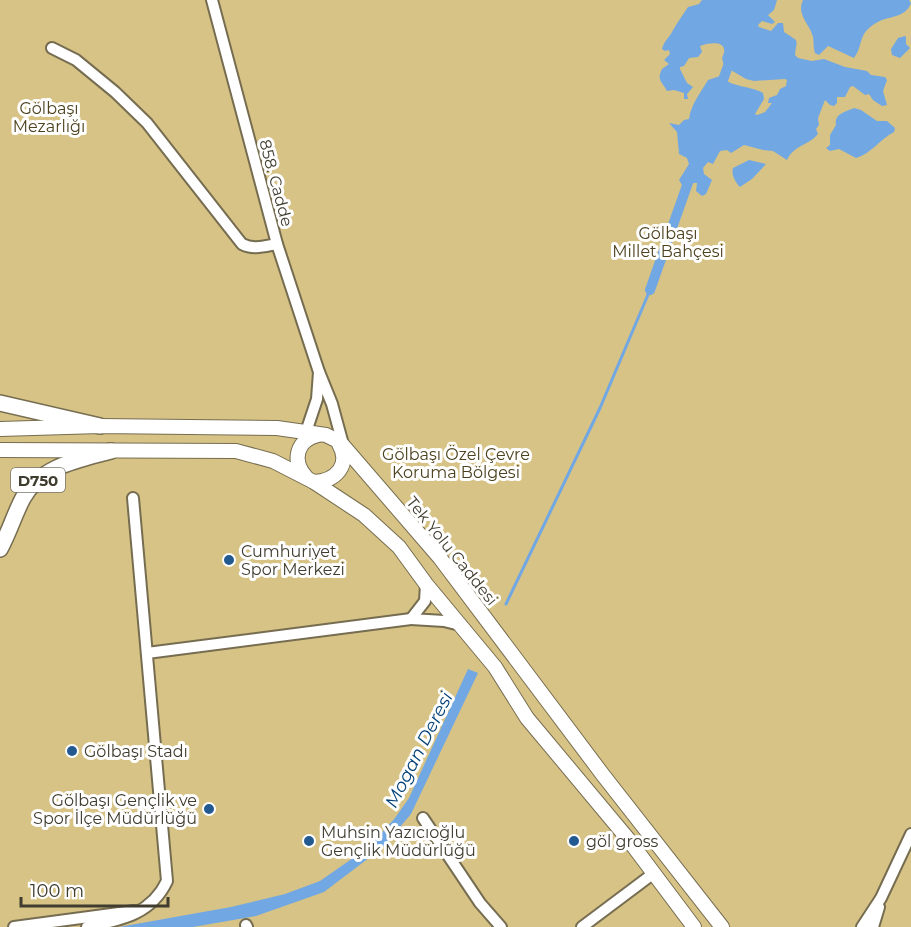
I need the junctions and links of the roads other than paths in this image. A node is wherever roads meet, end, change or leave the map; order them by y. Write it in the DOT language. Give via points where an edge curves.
graph roads {
  1 [pos="212,0"];
  2 [pos="52,48"];
  3 [pos="277,244"];
  4 [pos="319,372"];
  5 [pos="0,403"];
  6 [pos="100,426"];
  7 [pos="0,429"];
  8 [pos="314,433"];
  9 [pos="341,446"];
  10 [pos="0,450"];
  11 [pos="111,451"];
  12 [pos="310,480"];
  13 [pos="133,498"];
  14 [pos="0,549"];
  15 [pos="426,584"];
  16 [pos="411,620"];
  17 [pos="460,625"];
  18 [pos="147,653"];
  19 [pos="423,818"];
  20 [pos="911,834"];
  21 [pos="654,873"];
  22 [pos="881,898"];
  23 [pos="137,912"];
  24 [pos="14,927"];
  25 [pos="87,927"];
  26 [pos="501,927"];
  27 [pos="582,927"];
  28 [pos="694,927"];
  29 [pos="722,927"];
  30 [pos="862,927"];
  31 [pos="873,927"];
  1 -- 3 [label="street, 858. Cadde"];
  2 -- 3 [label="street" via="76,60 147,123 242,243 256,248"];
  3 -- 4 [label="street, 858. Cadde"];
  4 -- 8 [label="street, 858. Cadde"];
  4 -- 9 [label="street, 858. Cadde" via="332,404"];
  5 -- 6 [label="highway"];
  6 -- 7 [label="main road, Tek Yolu Caddesi"];
  6 -- 8 [label="main road, Tek Yolu Caddesi" via="277,428"];
  8 -- 9 [label="main road, Tek Yolu Caddesi"];
  8 -- 12 [label="main road" via="299,448 298,464"];
  9 -- 12 [label="main road" via="343,466 336,476 326,481"];
  9 -- 29 [label="main road, Tek Yolu Caddesi" via="440,558"];
  10 -- 11 [label="main road"];
  11 -- 12 [label="main road" via="224,449 273,461"];
  11 -- 14 [label="highway, D750" via="68,463 31,486"];
  12 -- 15 [label="main road" via="380,528"];
  13 -- 18 [label="street"];
  15 -- 16 [label="street" via="425,601"];
  15 -- 17 [label="main road"];
  16 -- 17 [label="street"];
  16 -- 18 [label="street"];
  17 -- 21 [label="main road" via="495,667 527,718"];
  18 -- 23 [label="street" via="167,881 150,903"];
  19 -- 26 [label="street" via="480,903"];
  20 -- 22 [label="street"];
  21 -- 27 [label="street"];
  21 -- 28 [label="main road"];
  22 -- 30 [label="street"];
  22 -- 31 [label="street"];
  23 -- 24 [label="street"];
  23 -- 25 [label="street"];
}
